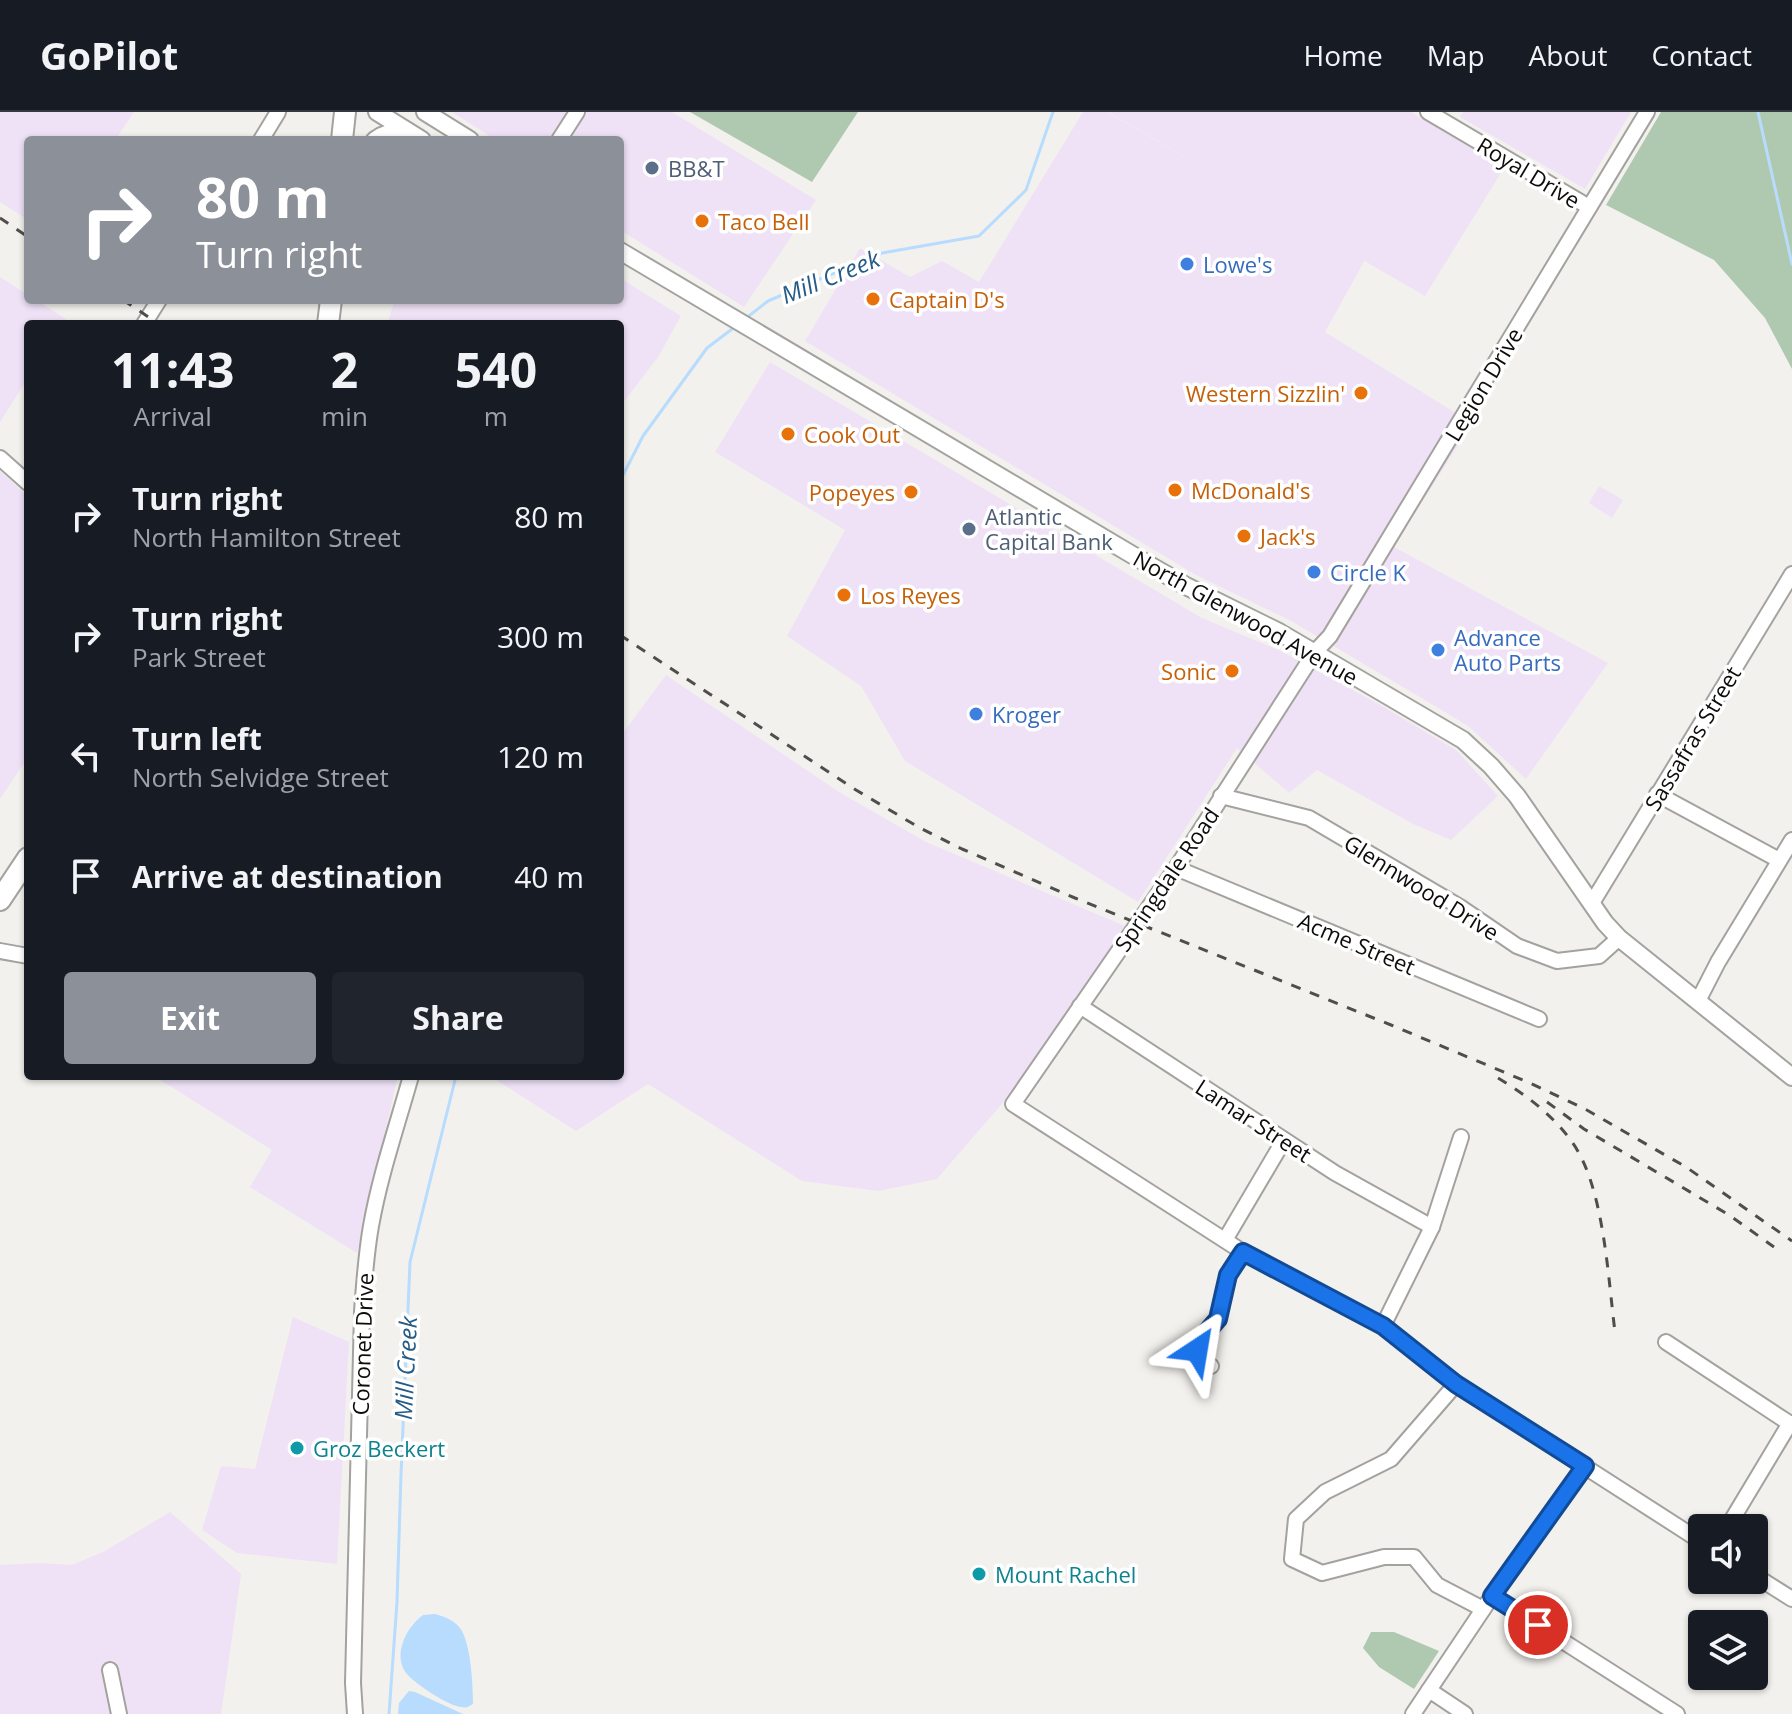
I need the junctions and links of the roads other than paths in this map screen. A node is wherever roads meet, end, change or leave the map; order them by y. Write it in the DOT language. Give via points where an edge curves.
graph roads {
  1 [pos="278,112"];
  2 [pos="345,112"];
  3 [pos="377,112"];
  4 [pos="425,112"];
  5 [pos="577,112"];
  6 [pos="1428,112"];
  7 [pos="1647,112"];
  8 [pos="263,136"];
  9 [pos="342,136"];
  10 [pos="380,136"];
  11 [pos="414,136"];
  12 [pos="464,136"];
  13 [pos="562,136"];
  14 [pos="1589,207"];
  15 [pos="624,253"];
  16 [pos="0,458"];
  17 [pos="24,479"];
  18 [pos="1792,574"];
  19 [pos="1315,652"];
  20 [pos="1657,794"];
  21 [pos="1221,796"];
  22 [pos="1792,840"];
  23 [pos="1779,860"];
  24 [pos="24,864"];
  25 [pos="1176,868"];
  26 [pos="0,900"];
  27 [pos="1592,903"];
  28 [pos="1619,938"];
  29 [pos="0,951"];
  30 [pos="24,955"];
  31 [pos="1698,1001"];
  32 [pos="1080,1006"];
  33 [pos="1539,1019"];
  34 [pos="1792,1077"];
  35 [pos="410,1080"];
  36 [pos="1461,1137"];
  37 [pos="1284,1140"];
  38 [pos="1432,1227"];
  39 [pos="1225,1240"];
  40 [pos="1243,1252"];
  41 [pos="1383,1326"];
  42 [pos="1666,1342"];
  43 [pos="1211,1366"];
  44 [pos="1456,1384"];
  45 [pos="1791,1424"];
  46 [pos="1585,1466"];
  47 [pos="1736,1514"];
  48 [pos="1688,1533"];
  49 [pos="1768,1584"];
  50 [pos="1492,1596"];
  51 [pos="1792,1599"];
  52 [pos="1483,1609"];
  53 [pos="110,1670"];
  54 [pos="1429,1690"];
  55 [pos="119,1714"];
  56 [pos="355,1714"];
  57 [pos="1413,1714"];
  58 [pos="1465,1714"];
  59 [pos="1677,1714"];
  1 -- 8 [label="street"];
  2 -- 9 [label="highway"];
  3 -- 11 [label="main road"];
  4 -- 12 [label="main road"];
  5 -- 13 [label="street"];
  6 -- 14 [label="street, Royal Drive"];
  7 -- 14 [label="street, Legion Drive"];
  10 -- 11 [label="main road" via="398,130"];
  14 -- 19 [label="street, Legion Drive" via="1336,628"];
  15 -- 19 [label="main road, North Glenwood Avenue" via="1155,568"];
  16 -- 17 [label="street"];
  18 -- 20 [label="street, Sassafras Street"];
  19 -- 21 [label="street, Springdale Road"];
  19 -- 27 [label="main road, North Glenwood Avenue" via="1463,740 1517,796"];
  20 -- 23 [label="street"];
  20 -- 27 [label="street, Sassafras Street"];
  21 -- 25 [label="street, Springdale Road"];
  21 -- 28 [label="street, Glennwood Drive" via="1309,818 1517,946 1557,961 1599,956"];
  22 -- 23 [label="street"];
  23 -- 31 [label="street"];
  24 -- 26 [label="highway"];
  25 -- 32 [label="street, Springdale Road"];
  25 -- 33 [label="street, Acme Street"];
  27 -- 28 [label="main road, North Glenwood Avenue"];
  28 -- 31 [label="main road, North Glenwood Avenue"];
  29 -- 30 [label="street"];
  31 -- 34 [label="main road, North Glenwood Avenue"];
  32 -- 37 [label="street, Lamar Street"];
  32 -- 39 [label="street, Springdale Road" via="1013,1104"];
  35 -- 56 [label="street, Coronet Drive" via="379,1188 365,1275"];
  36 -- 38 [label="street"];
  37 -- 38 [label="street, Lamar Street"];
  37 -- 39 [label="street"];
  38 -- 41 [label="street"];
  39 -- 40 [label="street"];
  40 -- 41 [label="street"];
  40 -- 43 [label="street" via="1228,1275 1218,1319 1199,1341 1201,1361"];
  41 -- 44 [label="street"];
  42 -- 45 [label="street"];
  44 -- 46 [label="street"];
  44 -- 52 [label="street" via="1391,1459 1325,1492 1296,1519 1292,1559 1322,1573 1384,1557 1414,1557 1437,1585"];
  45 -- 47 [label="street"];
  46 -- 48 [label="street"];
  46 -- 50 [label="street"];
  49 -- 51 [label="street"];
  50 -- 52 [label="street"];
  50 -- 59 [label="street"];
  52 -- 54 [label="street"];
  53 -- 55 [label="street"];
  54 -- 57 [label="street"];
  54 -- 58 [label="street"];
}
